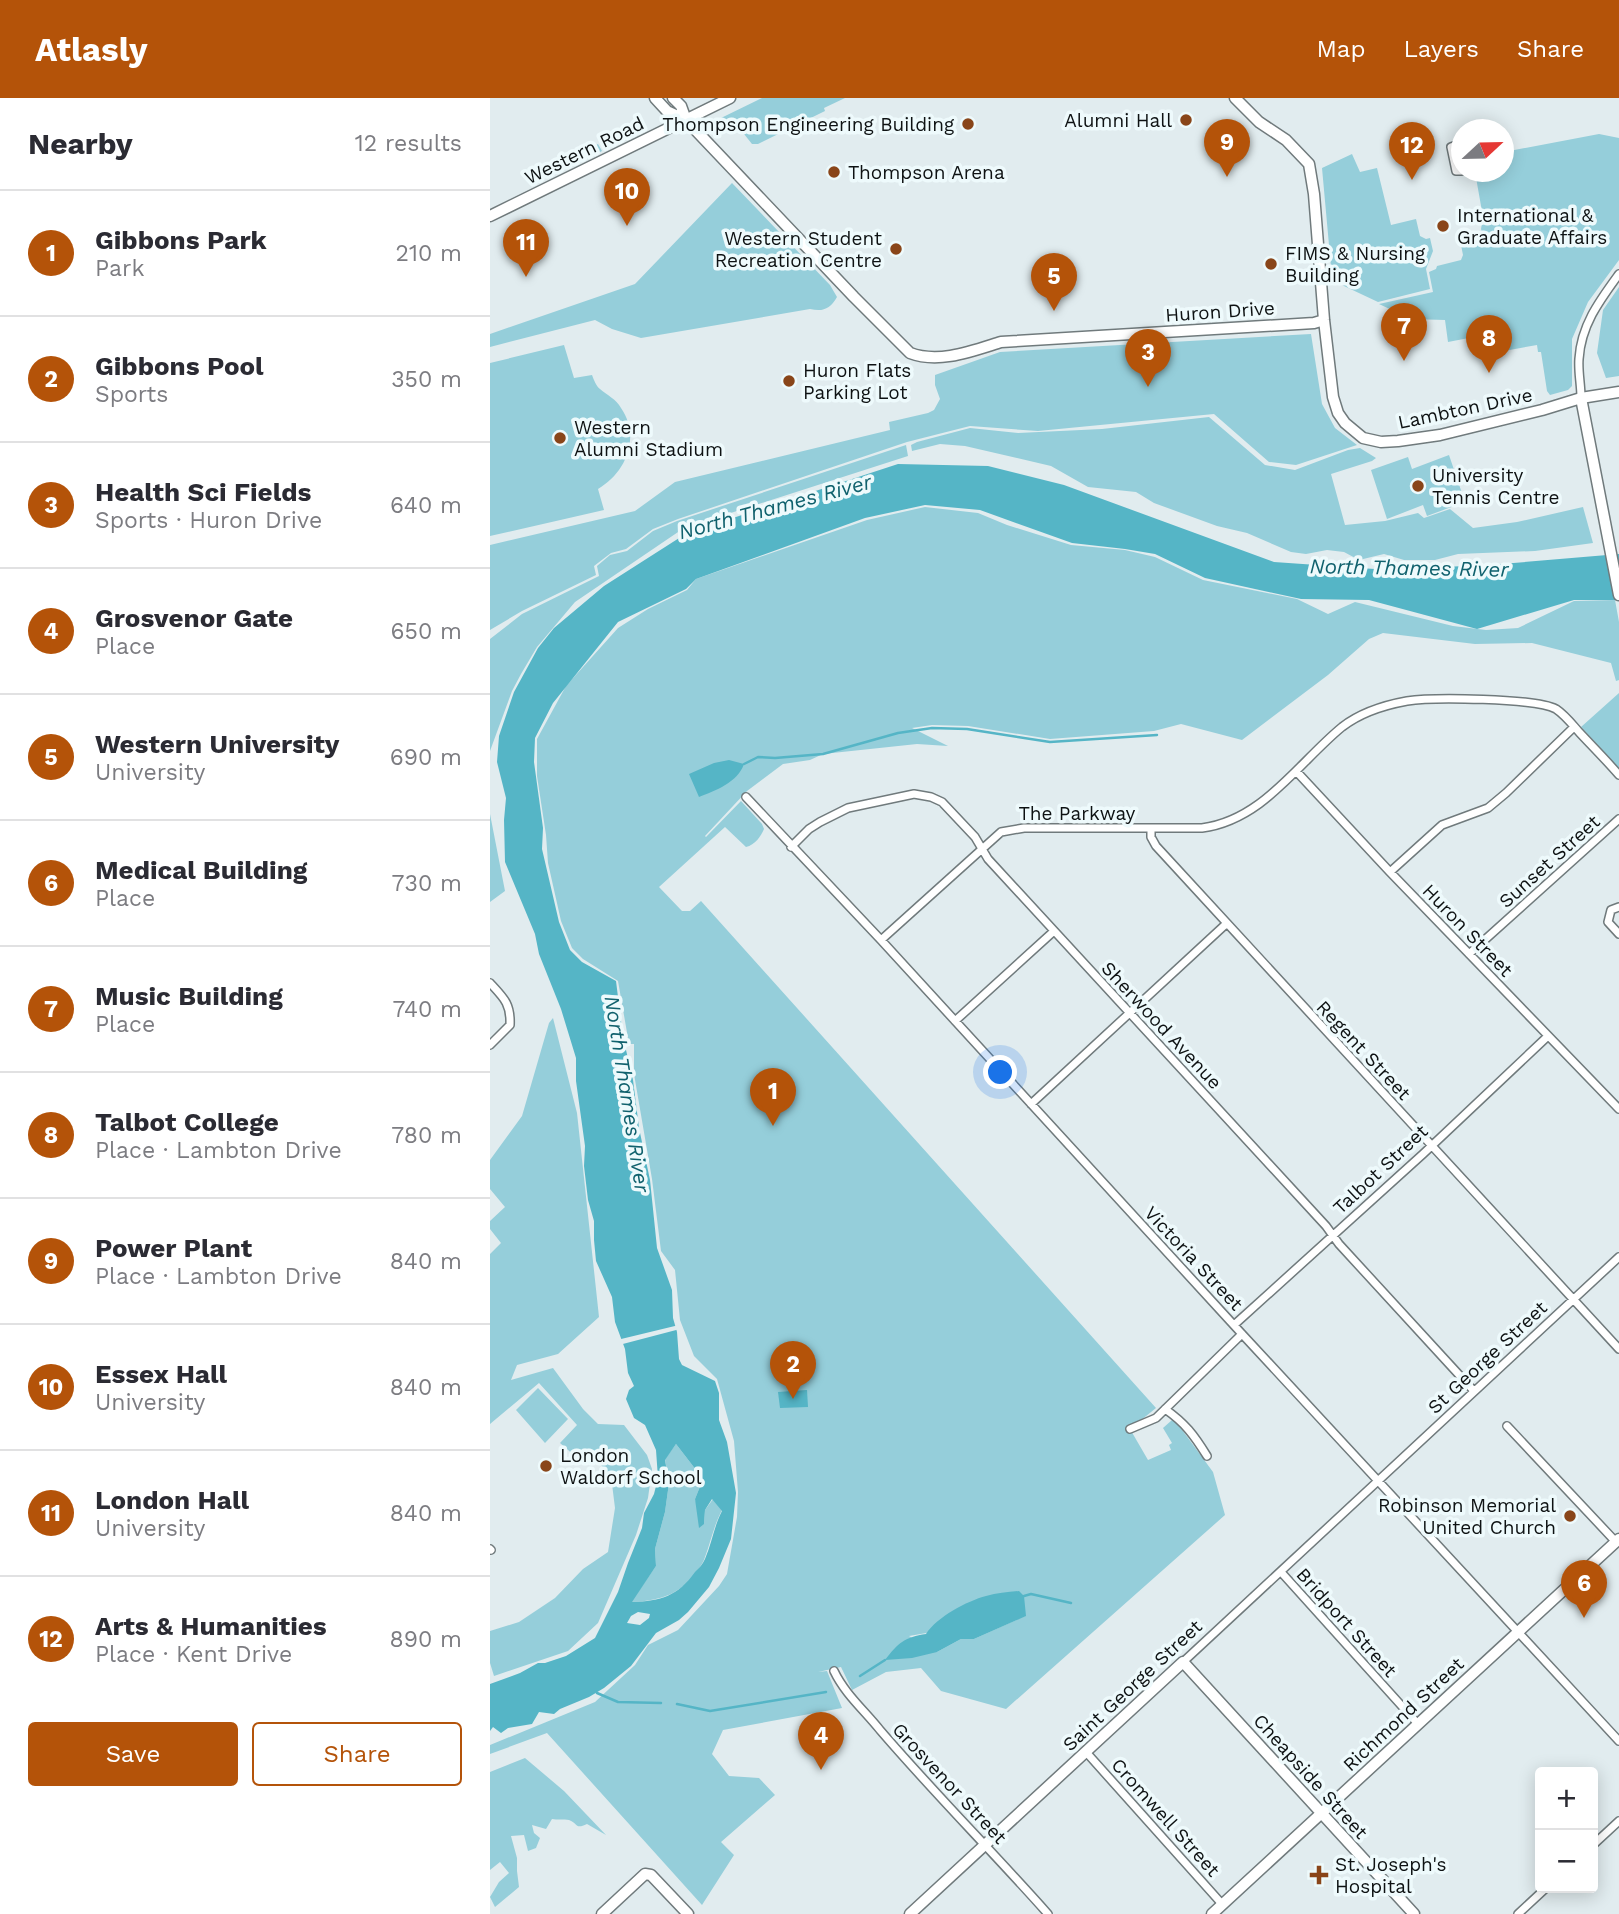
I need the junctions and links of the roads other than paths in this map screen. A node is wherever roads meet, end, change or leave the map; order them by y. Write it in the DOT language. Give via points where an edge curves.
graph roads {
  1 [pos="655,98"];
  2 [pos="673,98"];
  3 [pos="730,98"];
  4 [pos="1234,98"];
  5 [pos="686,120"];
  6 [pos="490,216"];
  7 [pos="1619,275"];
  8 [pos="1324,320"];
  9 [pos="1619,393"];
  10 [pos="1581,398"];
  11 [pos="1619,595"];
  12 [pos="1574,727"];
  13 [pos="1296,770"];
  14 [pos="1619,775"];
  15 [pos="746,797"];
  16 [pos="1619,819"];
  17 [pos="1151,828"];
  18 [pos="791,847"];
  19 [pos="982,848"];
  20 [pos="1390,872"];
  21 [pos="1619,907"];
  22 [pos="1226,924"];
  23 [pos="1054,931"];
  24 [pos="1619,934"];
  25 [pos="881,940"];
  26 [pos="1469,954"];
  27 [pos="490,984"];
  28 [pos="1130,1014"];
  29 [pos="955,1021"];
  30 [pos="1548,1036"];
  31 [pos="490,1045"];
  32 [pos="1031,1104"];
  33 [pos="1619,1109"];
  34 [pos="1432,1146"];
  35 [pos="1334,1236"];
  36 [pos="1619,1257"];
  37 [pos="1572,1299"];
  38 [pos="1234,1325"];
  39 [pos="1242,1334"];
  40 [pos="1619,1349"];
  41 [pos="1474,1390"];
  42 [pos="1165,1409"];
  43 [pos="1507,1426"];
  44 [pos="1130,1429"];
  45 [pos="1207,1456"];
  46 [pos="1377,1480"];
  47 [pos="1617,1541"];
  48 [pos="1280,1572"];
  49 [pos="1518,1632"];
  50 [pos="1183,1662"];
  51 [pos="834,1671"];
  52 [pos="1418,1724"];
  53 [pos="1619,1741"];
  54 [pos="1086,1752"];
  55 [pos="1321,1813"];
  56 [pos="1619,1821"];
  57 [pos="1598,1840"];
  58 [pos="985,1844"];
  59 [pos="1541,1893"];
  60 [pos="1222,1904"];
  61 [pos="602,1914"];
  62 [pos="688,1914"];
  63 [pos="910,1914"];
  64 [pos="1048,1914"];
  65 [pos="1212,1914"];
  66 [pos="1414,1914"];
  67 [pos="1518,1914"];
  1 -- 5 [label="street" via="667,111"];
  2 -- 5 [label="street"];
  3 -- 5 [label="street, Western Road"];
  4 -- 8 [label="street, Lambton Drive" via="1309,164"];
  5 -- 6 [label="street, Western Road"];
  5 -- 8 [label="street, Huron Drive" via="854,297 910,353 920,357 937,358 1001,342"];
  7 -- 10 [label="street" via="1596,306 1583,338"];
  8 -- 10 [label="street, Lambton Drive" via="1333,397 1345,423 1363,438 1381,442 1440,435"];
  9 -- 10 [label="street, Lambton Drive"];
  10 -- 11 [label="street"];
  12 -- 13 [label="street, The Parkway" via="1556,710 1536,704 1408,701 1384,706 1344,726"];
  12 -- 14 [label="street"];
  12 -- 20 [label="street" via="1488,808 1442,825"];
  13 -- 17 [label="street, The Parkway" via="1236,819 1202,828"];
  13 -- 20 [label="street, Huron Street"];
  15 -- 18 [label="street, Victoria Street"];
  16 -- 26 [label="street, Sunset Street"];
  17 -- 19 [label="street, The Parkway" via="1012,829 997,834"];
  17 -- 22 [label="street, Regent Street" via="1156,846"];
  18 -- 19 [label="street, Sherwood Avenue" via="809,829 848,808 914,794 942,802"];
  18 -- 25 [label="street, Victoria Street"];
  19 -- 23 [label="street, Sherwood Avenue"];
  19 -- 25 [label="street, The Parkway"];
  20 -- 26 [label="street, Huron Street"];
  21 -- 24 [label="street" via="1611,910 1608,922"];
  22 -- 28 [label="street"];
  22 -- 34 [label="street, Regent Street"];
  23 -- 28 [label="street, Sherwood Avenue"];
  23 -- 29 [label="street"];
  25 -- 29 [label="street, Victoria Street"];
  26 -- 30 [label="street, Huron Street"];
  27 -- 31 [label="street" via="511,1010 510,1025"];
  28 -- 32 [label="street"];
  28 -- 35 [label="street, Sherwood Avenue"];
  29 -- 32 [label="street, Victoria Street"];
  30 -- 33 [label="street, Huron Street"];
  30 -- 34 [label="street, Talbot Street"];
  32 -- 38 [label="street, Victoria Street"];
  34 -- 35 [label="street, Talbot Street"];
  34 -- 37 [label="street, Regent Street"];
  35 -- 38 [label="street, Talbot Street"];
  35 -- 41 [label="street, Sherwood Avenue"];
  36 -- 37 [label="street, St George Street"];
  37 -- 40 [label="street, Regent Street"];
  37 -- 41 [label="street, St George Street"];
  38 -- 39 [label="street, Victoria Street"];
  39 -- 42 [label="street"];
  39 -- 46 [label="street, Victoria Street"];
  41 -- 46 [label="street, St George Street"];
  42 -- 44 [label="street"];
  42 -- 45 [label="street" via="1186,1425"];
  43 -- 47 [label="street"];
  46 -- 48 [label="street, Saint George Street"];
  46 -- 49 [label="street, Victoria Street"];
  47 -- 49 [label="street, Richmond Street"];
  48 -- 50 [label="street, Saint George Street"];
  48 -- 52 [label="street, Bridport Street"];
  49 -- 52 [label="street, Richmond Street"];
  49 -- 53 [label="street, Victoria Street"];
  50 -- 54 [label="street, Saint George Street"];
  50 -- 55 [label="street, Cheapside Street"];
  51 -- 58 [label="street, Grosvenor Street" via="842,1687"];
  52 -- 55 [label="street, Richmond Street"];
  54 -- 58 [label="street, Saint George Street"];
  54 -- 60 [label="street, Cromwell Street"];
  55 -- 60 [label="street, Richmond Street"];
  55 -- 66 [label="street, Cheapside Street"];
  56 -- 57 [label="street"];
  58 -- 63 [label="street, Saint George Street"];
  58 -- 64 [label="street, Grosvenor Street"];
  59 -- 67 [label="street"];
  60 -- 65 [label="street, Richmond Street"];
  61 -- 62 [label="street" via="645,1874 652,1875"];
}
